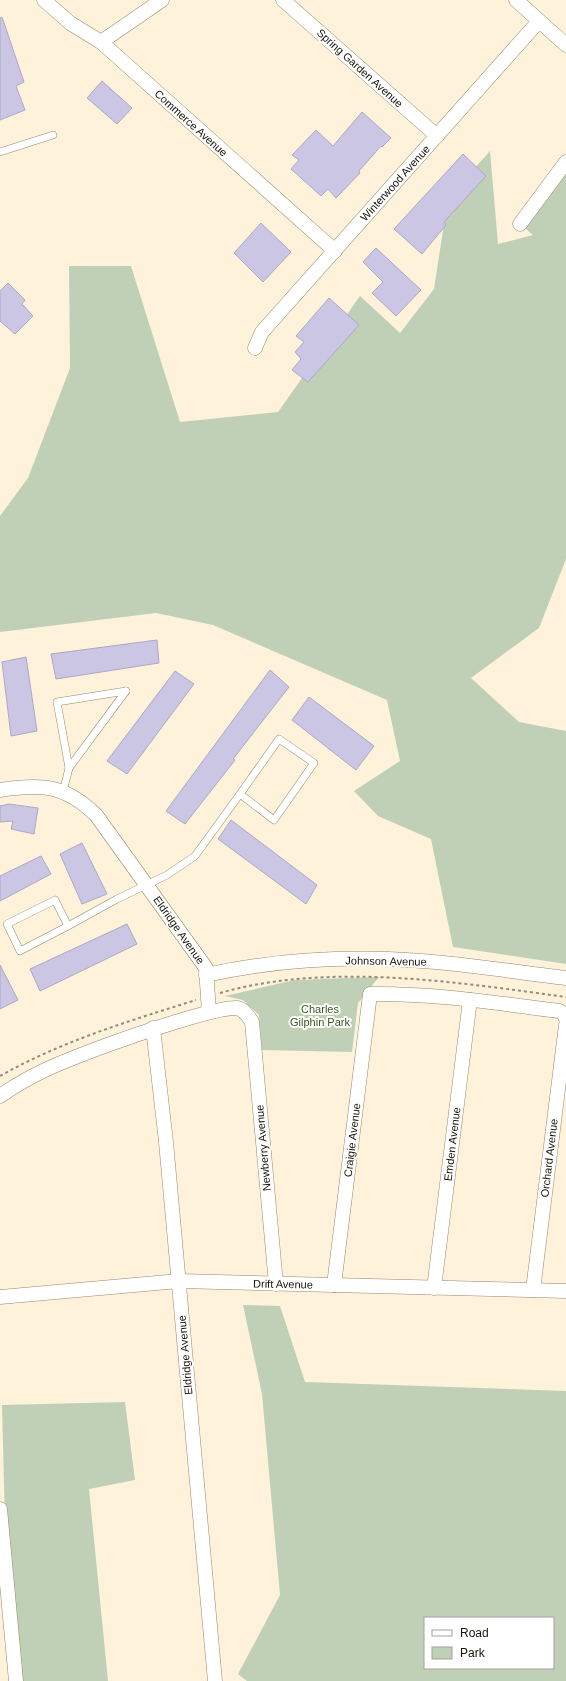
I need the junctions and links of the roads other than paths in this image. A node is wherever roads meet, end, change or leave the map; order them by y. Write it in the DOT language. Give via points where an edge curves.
graph roads {
  1 [pos="44,0"];
  2 [pos="162,0"];
  3 [pos="283,0"];
  4 [pos="516,0"];
  5 [pos="539,21"];
  6 [pos="100,42"];
  7 [pos="566,45"];
  8 [pos="53,135"];
  9 [pos="437,136"];
  10 [pos="0,152"];
  11 [pos="566,162"];
  12 [pos="520,224"];
  13 [pos="335,251"];
  14 [pos="255,348"];
  15 [pos="68,768"];
  16 [pos="0,790"];
  17 [pos="63,792"];
  18 [pos="240,794"];
  19 [pos="148,885"];
  20 [pos="68,926"];
  21 [pos="206,975"];
  22 [pos="566,978"];
  23 [pos="470,1000"];
  24 [pos="209,1012"];
  25 [pos="566,1019"];
  26 [pos="566,1025"];
  27 [pos="153,1028"];
  28 [pos="0,1096"];
  29 [pos="179,1281"];
  30 [pos="276,1284"];
  31 [pos="334,1285"];
  32 [pos="434,1288"];
  33 [pos="533,1290"];
  34 [pos="566,1291"];
  35 [pos="0,1297"];
  36 [pos="0,1509"];
  37 [pos="16,1681"];
  38 [pos="215,1681"];
  1 -- 6 [label="street, Commerce Avenue" via="70,23"];
  2 -- 6 [label="street"];
  3 -- 9 [label="street, Spring Garden Avenue"];
  4 -- 5 [label="street"];
  5 -- 7 [label="street"];
  5 -- 9 [label="street, Winterwood Avenue"];
  6 -- 13 [label="street, Commerce Avenue"];
  8 -- 10 [label="lane"];
  9 -- 13 [label="street, Winterwood Avenue"];
  11 -- 12 [label="street"];
  13 -- 14 [label="street, Winterwood Avenue" via="262,332"];
  15 -- 15 [label="lane" via="122,696 126,691 57,702"];
  15 -- 17 [label="lane"];
  16 -- 17 [label="street, Eldridge Avenue" via="28,786 46,787"];
  17 -- 19 [label="street, Eldridge Avenue" via="96,815"];
  18 -- 18 [label="lane" via="279,739 314,763 274,820"];
  18 -- 19 [label="lane" via="195,856"];
  19 -- 20 [label="lane"];
  19 -- 21 [label="street, Eldridge Avenue" via="206,968"];
  20 -- 20 [label="lane" via="20,951 7,924 55,900"];
  21 -- 22 [label="street, Johnson Avenue" via="270,964 387,959"];
  21 -- 24 [label="street, Eldridge Avenue"];
  23 -- 25 [label="street" via="559,1011"];
  23 -- 31 [label="street, Craigie Avenue" via="404,993 370,994"];
  23 -- 32 [label="street, Emden Avenue"];
  24 -- 27 [label="street"];
  24 -- 30 [label="street, Newberry Avenue" via="237,1008 246,1013 252,1022"];
  26 -- 33 [label="street, Orchard Avenue"];
  27 -- 28 [label="street" via="55,1065 23,1080"];
  27 -- 29 [label="street, Eldridge Avenue"];
  29 -- 30 [label="street, Drift Avenue"];
  29 -- 35 [label="street, Drift Avenue"];
  29 -- 38 [label="street, Eldridge Avenue"];
  30 -- 31 [label="street, Drift Avenue"];
  31 -- 32 [label="street, Drift Avenue"];
  32 -- 33 [label="street, Drift Avenue"];
  33 -- 34 [label="street, Drift Avenue"];
  36 -- 37 [label="street"];
}
